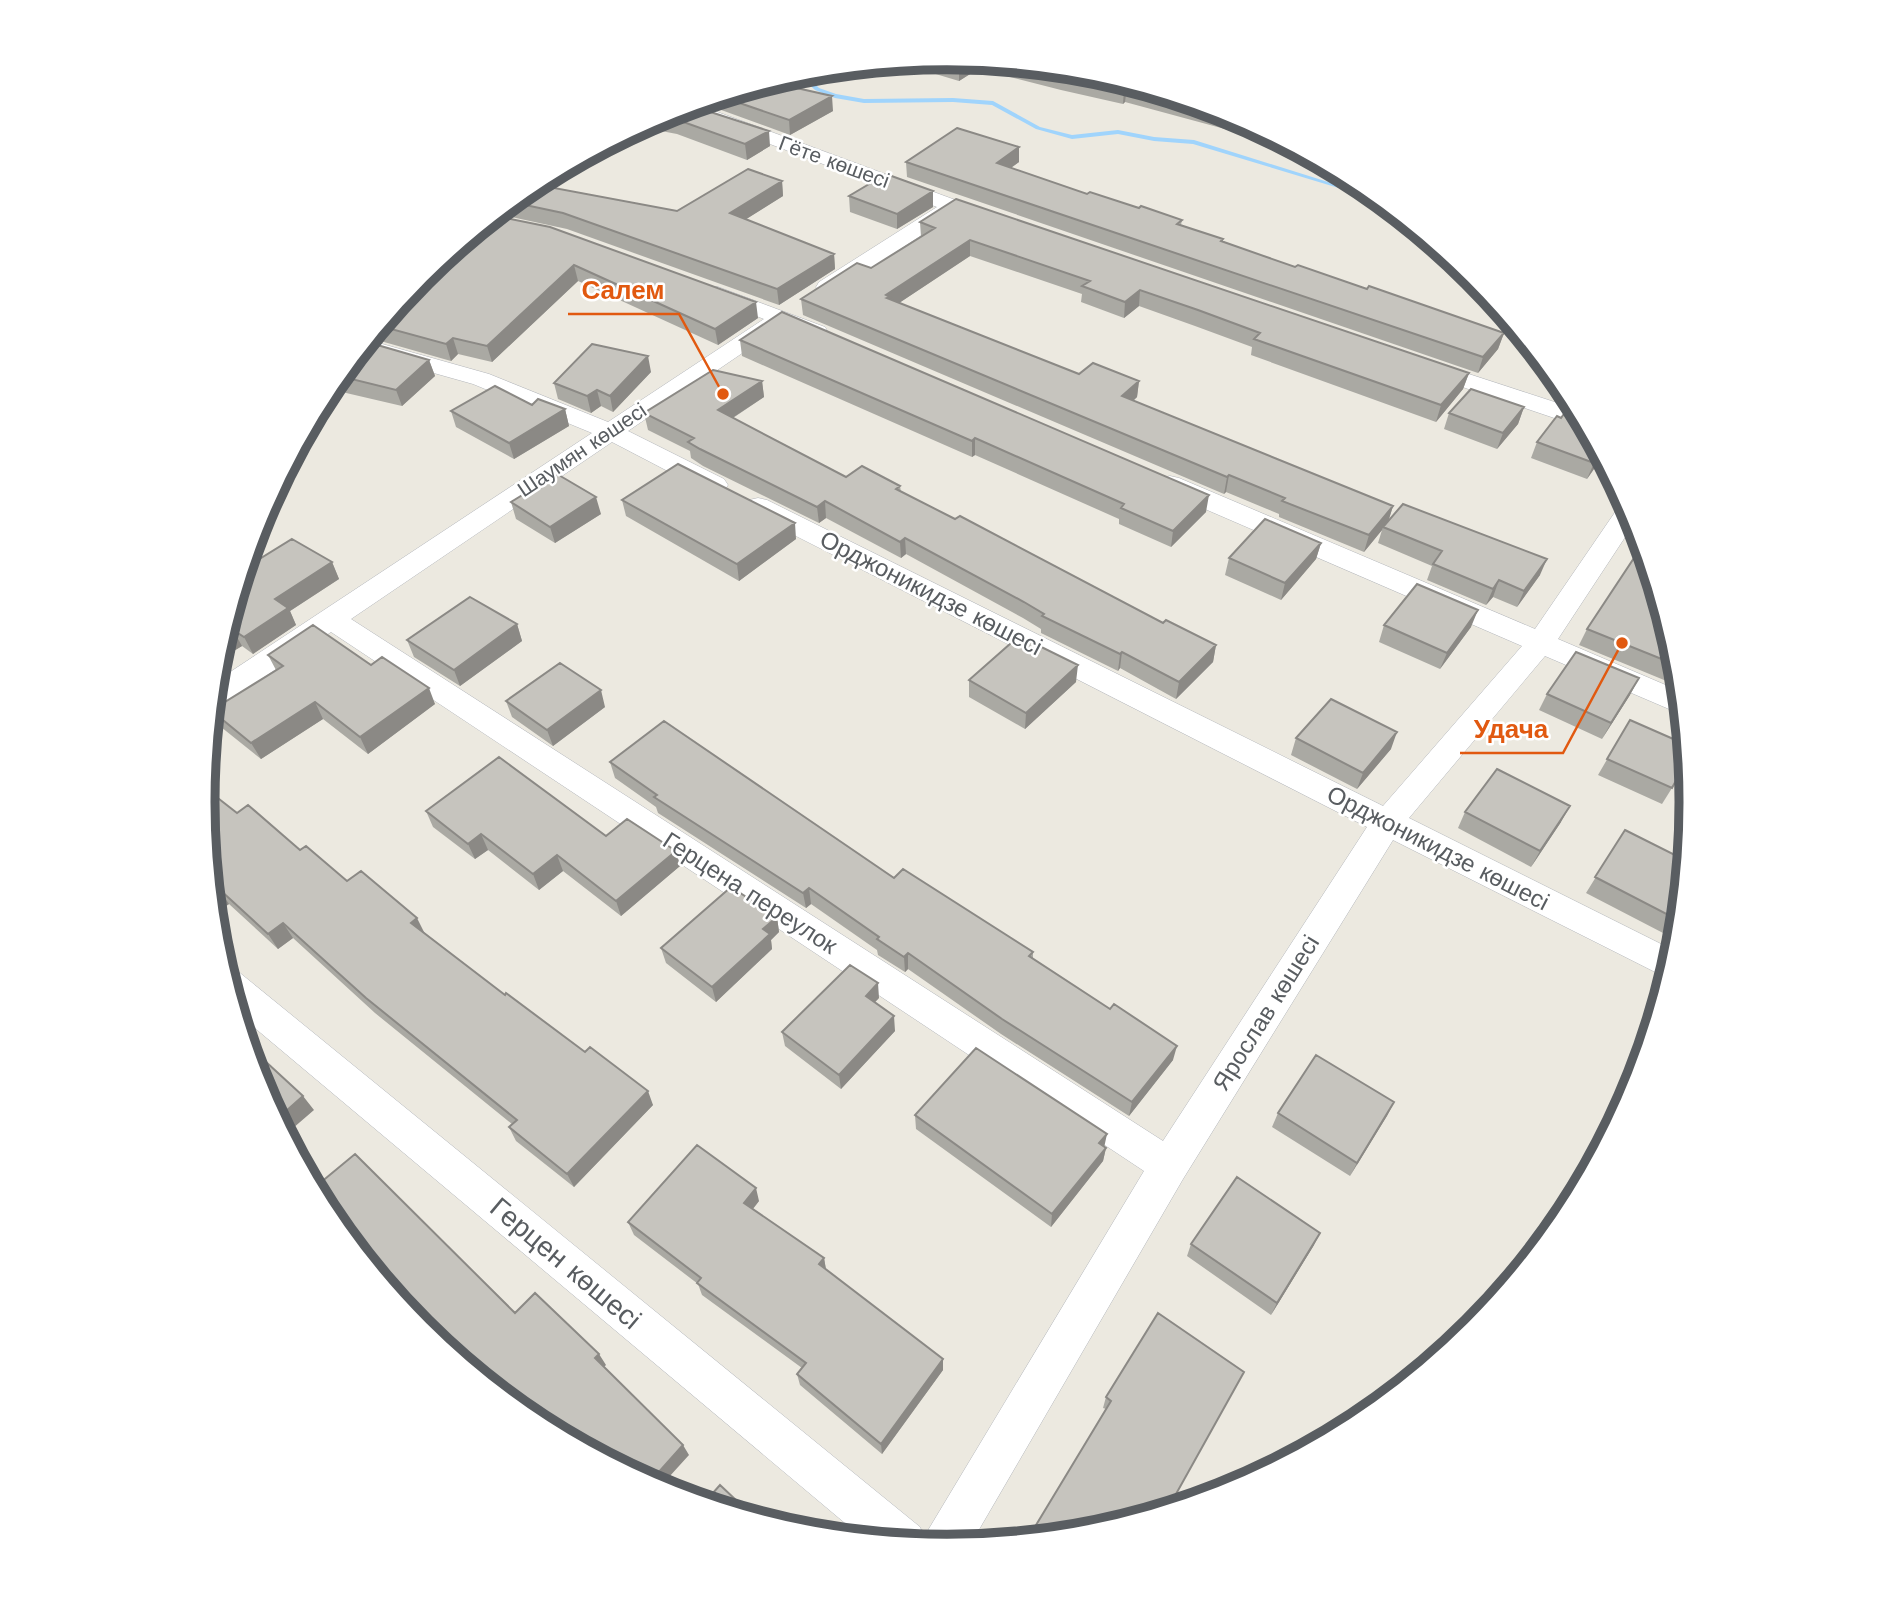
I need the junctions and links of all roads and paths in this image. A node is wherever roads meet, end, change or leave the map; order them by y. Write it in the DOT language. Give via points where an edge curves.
graph roads {
  1 [pos="702,113"];
  2 [pos="952,206"];
  3 [pos="1004,224"];
  4 [pos="690,283"];
  5 [pos="781,316"];
  6 [pos="844,344"];
  7 [pos="374,349"];
  8 [pos="1404,359"];
  9 [pos="1569,415"];
  10 [pos="609,431"];
  11 [pos="1148,474"];
  12 [pos="1624,520"];
  13 [pos="332,620"];
  14 [pos="1539,644"];
  15 [pos="225,690"];
  16 [pos="1673,700"];
  17 [pos="1387,822"];
  18 [pos="1663,961"];
  19 [pos="241,995"];
  20 [pos="1169,1166"];
  21 [pos="891,1532"];
  22 [pos="950,1535"];
  1 -- 2 [label="street, Гёте көшесі"];
  2 -- 3 [label="street, Гёте көшесі"];
  2 -- 5 [label="street, Шаумян көшесі"];
  4 -- 5 [label="street"];
  5 -- 6 [label="street"];
  5 -- 10 [label="street, Шаумян көшесі"];
  7 -- 10 [label="street, Орджоникидзе көшесі" via="481,379"];
  8 -- 9 [label="street"];
  10 -- 13 [label="street, Шаумян көшесі"];
  10 -- 17 [label="street, Орджоникидзе көшесі"];
  11 -- 14 [label="street"];
  12 -- 14 [label="street, Ярослав көшесі"];
  13 -- 15 [label="street, Шаумян көшесі"];
  13 -- 20 [label="street, Герцена переулок"];
  14 -- 16 [label="street"];
  14 -- 17 [label="street, Ярослав көшесі"];
  17 -- 18 [label="street, Орджоникидзе көшесі"];
  17 -- 20 [label="street, Ярослав көшесі"];
  19 -- 21 [label="street, Герцен көшесі"];
  20 -- 22 [label="street, Ярослав көшесі"];
}
